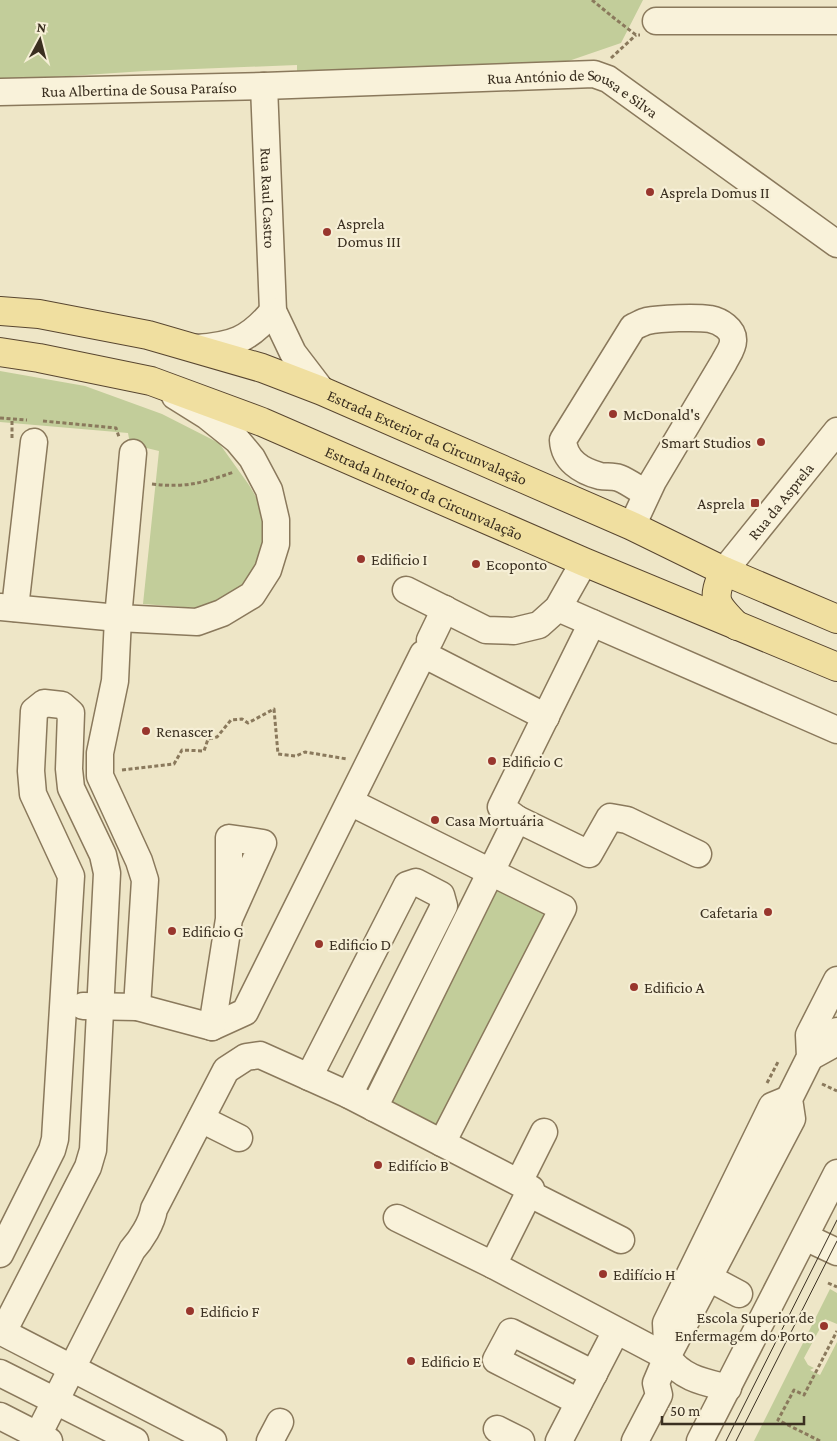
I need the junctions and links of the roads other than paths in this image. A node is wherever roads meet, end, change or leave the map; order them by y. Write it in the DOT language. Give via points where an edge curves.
graph roads {
  1 [pos="837,22"];
  2 [pos="646,28"];
  3 [pos="264,86"];
  4 [pos="7,92"];
  5 [pos="837,244"];
  6 [pos="3,309"];
  7 [pos="273,311"];
  8 [pos="195,348"];
  9 [pos="0,352"];
  10 [pos="151,381"];
  11 [pos="322,391"];
  12 [pos="34,428"];
  13 [pos="837,431"];
  14 [pos="133,452"];
  15 [pos="650,487"];
  16 [pos="632,526"];
  17 [pos="584,562"];
  18 [pos="717,567"];
  19 [pos="406,590"];
  20 [pos="680,602"];
  21 [pos="8,607"];
  22 [pos="558,608"];
  23 [pos="445,609"];
  24 [pos="118,618"];
  25 [pos="837,619"];
  26 [pos="592,623"];
  27 [pos="738,627"];
  28 [pos="426,647"];
  29 [pos="837,667"];
  30 [pos="546,717"];
  31 [pos="837,730"];
  32 [pos="350,802"];
  33 [pos="517,819"];
  34 [pos="698,854"];
  35 [pos="491,872"];
  36 [pos="229,919"];
  37 [pos="837,980"];
  38 [pos="63,1005"];
  39 [pos="100,1007"];
  40 [pos="138,1007"];
  41 [pos="212,1027"];
  42 [pos="837,1031"];
  43 [pos="810,1057"];
  44 [pos="309,1077"];
  45 [pos="349,1096"];
  46 [pos="374,1108"];
  47 [pos="201,1119"];
  48 [pos="544,1132"];
  49 [pos="239,1138"];
  50 [pos="442,1143"];
  51 [pos="837,1173"];
  52 [pos="523,1188"];
  53 [pos="397,1218"];
  54 [pos="805,1237"];
  55 [pos="621,1240"];
  56 [pos="837,1252"];
  57 [pos="0,1254"];
  58 [pos="493,1264"];
  59 [pos="709,1265"];
  60 [pos="739,1294"];
  61 [pos="10,1296"];
  62 [pos="616,1331"];
  63 [pos="2,1332"];
  64 [pos="667,1357"];
  65 [pos="72,1368"];
  66 [pos="0,1373"];
  67 [pos="594,1374"];
  68 [pos="656,1383"];
  69 [pos="728,1388"];
  70 [pos="56,1401"];
  71 [pos="579,1402"];
  72 [pos="0,1416"];
  73 [pos="497,1429"];
  74 [pos="41,1439"];
  75 [pos="135,1441"];
  76 [pos="213,1441"];
  77 [pos="521,1441"];
  78 [pos="559,1441"];
  79 [pos="618,1441"];
  80 [pos="635,1441"];
  81 [pos="700,1441"];
  1 -- 2 [label="street"];
  3 -- 4 [label="street, Rua Albertina de Sousa Paraíso"];
  3 -- 5 [label="street, Rua António de Sousa e Silva" via="594,74 608,78"];
  3 -- 7 [label="street, Rua Raul Castro"];
  6 -- 8 [label="main road, Estrada Exterior da Circunvalação" via="148,335"];
  7 -- 8 [label="street" via="248,336 230,343"];
  7 -- 11 [label="street, Rua Raul Castro" via="293,353"];
  8 -- 11 [label="main road, Estrada Exterior da Circunvalação" via="262,368"];
  9 -- 10 [label="main road, Estrada Interior da Circunvalação"];
  10 -- 17 [label="main road, Estrada Interior da Circunvalação" via="262,422"];
  10 -- 24 [label="street" via="207,416 252,458 269,490 276,520 276,544 268,570 252,595 222,613 197,622"];
  11 -- 16 [label="main road, Estrada Exterior da Circunvalação"];
  12 -- 21 [label="street"];
  13 -- 18 [label="street, Rua da Asprela" via="739,551"];
  14 -- 24 [label="street"];
  15 -- 15 [label="street" via="733,342 728,328 718,322 679,319 647,321 633,327 563,440 568,458 585,471"];
  15 -- 16 [label="street"];
  16 -- 18 [label="main road, Estrada Exterior da Circunvalação"];
  17 -- 20 [label="main road, Estrada Interior da Circunvalação"];
  17 -- 22 [label="street"];
  18 -- 20 [label="main road" via="702,592"];
  18 -- 25 [label="main road, Estrada Exterior da Circunvalação"];
  18 -- 27 [label="main road" via="716,597 720,609"];
  19 -- 23 [label="street"];
  20 -- 27 [label="main road, Estrada Interior da Circunvalação"];
  21 -- 24 [label="street"];
  22 -- 23 [label="street" via="539,625 514,631 486,630"];
  22 -- 26 [label="street"];
  23 -- 28 [label="street"];
  24 -- 40 [label="street" via="115,681 100,753 100,776 145,880"];
  26 -- 30 [label="street"];
  26 -- 31 [label="street"];
  27 -- 29 [label="main road, Estrada Interior da Circunvalação"];
  28 -- 30 [label="street" via="486,670 486,687"];
  28 -- 32 [label="street"];
  30 -- 33 [label="street" via="501,807"];
  32 -- 35 [label="street"];
  32 -- 41 [label="street" via="244,1012"];
  33 -- 34 [label="street" via="589,854 610,817 627,820"];
  33 -- 35 [label="street"];
  35 -- 46 [label="street"];
  35 -- 50 [label="street" via="563,908"];
  36 -- 41 [label="street"];
  37 -- 43 [label="street" via="809,1035"];
  38 -- 39 [label="street"];
  38 -- 39 [label="street" via="71,876 33,794 31,771 34,711 44,703 62,705 71,713 70,788 103,855 107,872"];
  38 -- 57 [label="street" via="52,1150"];
  39 -- 40 [label="street"];
  39 -- 61 [label="street" via="93,1150 88,1167"];
  40 -- 41 [label="street"];
  42 -- 43 [label="street" via="830,1046"];
  43 -- 59 [label="street" via="789,1099 792,1118"];
  44 -- 45 [label="street"];
  44 -- 45 [label="street" via="407,885 416,882 441,895 444,906"];
  44 -- 47 [label="street" via="260,1056 246,1057 226,1070"];
  45 -- 46 [label="street"];
  46 -- 50 [label="street"];
  47 -- 49 [label="street"];
  47 -- 65 [label="street" via="154,1209 138,1211 124,1236 132,1250"];
  48 -- 52 [label="street"];
  50 -- 52 [label="street"];
  51 -- 54 [label="street"];
  52 -- 55 [label="street"];
  52 -- 58 [label="street"];
  53 -- 58 [label="street"];
  54 -- 56 [label="street"];
  54 -- 69 [label="street"];
  58 -- 62 [label="street"];
  59 -- 60 [label="street"];
  59 -- 64 [label="street"];
  61 -- 63 [label="street"];
  62 -- 64 [label="street"];
  62 -- 67 [label="street"];
  63 -- 65 [label="street"];
  64 -- 68 [label="street"];
  64 -- 69 [label="street" via="675,1368 696,1380"];
  65 -- 70 [label="street"];
  65 -- 76 [label="street"];
  66 -- 70 [label="street"];
  67 -- 71 [label="street"];
  67 -- 71 [label="street" via="511,1332 507,1339 496,1360"];
  68 -- 79 [label="street" via="645,1388"];
  68 -- 80 [label="street" via="659,1395"];
  69 -- 81 [label="street"];
  70 -- 74 [label="street"];
  70 -- 75 [label="street"];
  71 -- 78 [label="street"];
  72 -- 74 [label="street"];
  73 -- 77 [label="street"];
}
